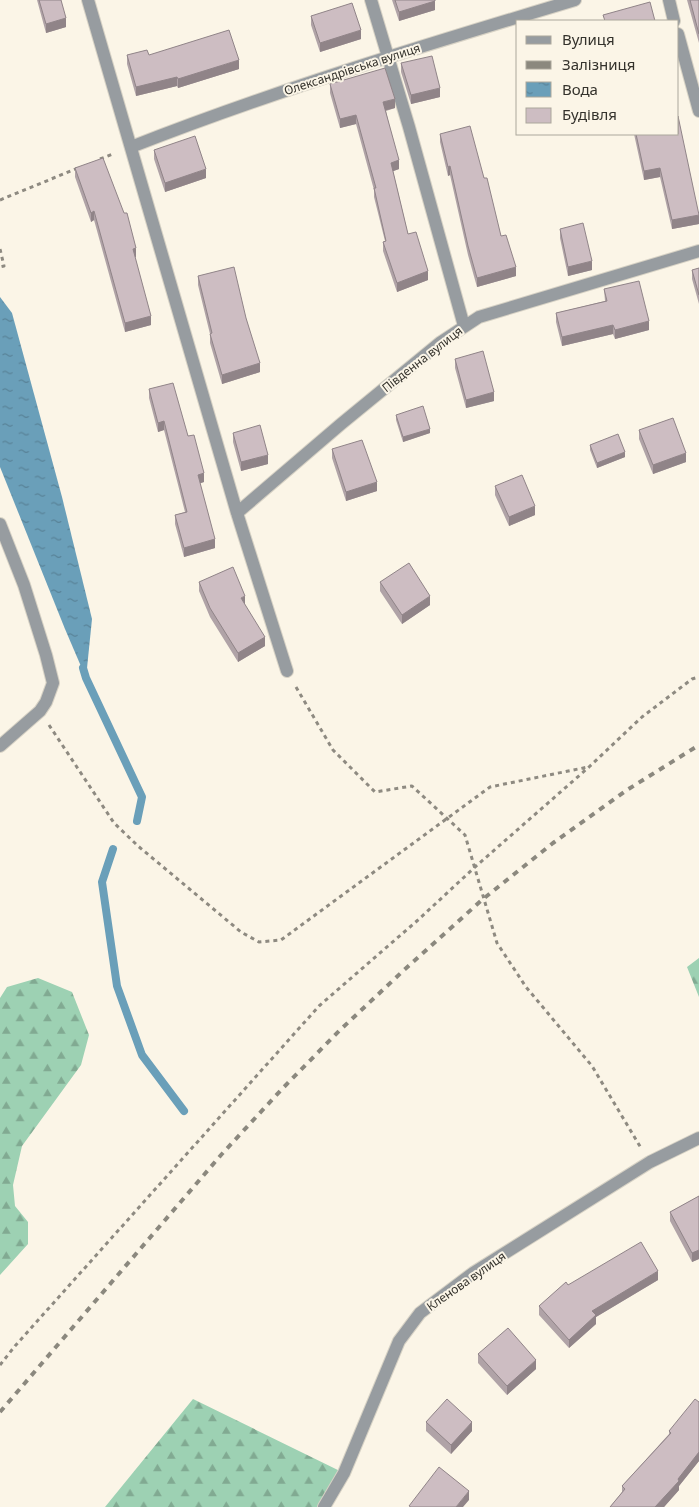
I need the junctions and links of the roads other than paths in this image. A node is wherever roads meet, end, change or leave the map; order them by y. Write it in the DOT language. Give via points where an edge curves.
graph roads {
  1 [pos="88,0"];
  2 [pos="371,0"];
  3 [pos="575,0"];
  4 [pos="668,0"];
  5 [pos="674,20"];
  6 [pos="679,38"];
  7 [pos="387,56"];
  8 [pos="699,111"];
  9 [pos="131,147"];
  10 [pos="699,251"];
  11 [pos="464,326"];
  12 [pos="237,513"];
  13 [pos="0,524"];
  14 [pos="3,543"];
  15 [pos="287,671"];
  16 [pos="0,746"];
  17 [pos="699,1138"];
  18 [pos="324,1507"];
  1 -- 9 [label="street"];
  2 -- 7 [label="street"];
  3 -- 7 [label="street, Олександрівська вулиця"];
  4 -- 5 [label="street"];
  6 -- 8 [label="street"];
  7 -- 9 [label="street, Олександрівська вулиця"];
  7 -- 11 [label="street"];
  9 -- 12 [label="street"];
  10 -- 11 [label="street, Південна вулиця" via="479,317"];
  11 -- 12 [label="street, Південна вулиця" via="349,417"];
  12 -- 15 [label="street"];
  13 -- 14 [label="street"];
  14 -- 16 [label="street" via="24,585 53,683 40,711"];
  17 -- 18 [label="street, Кленова вулиця" via="650,1162 474,1273 420,1313 400,1341 344,1473"];
}
